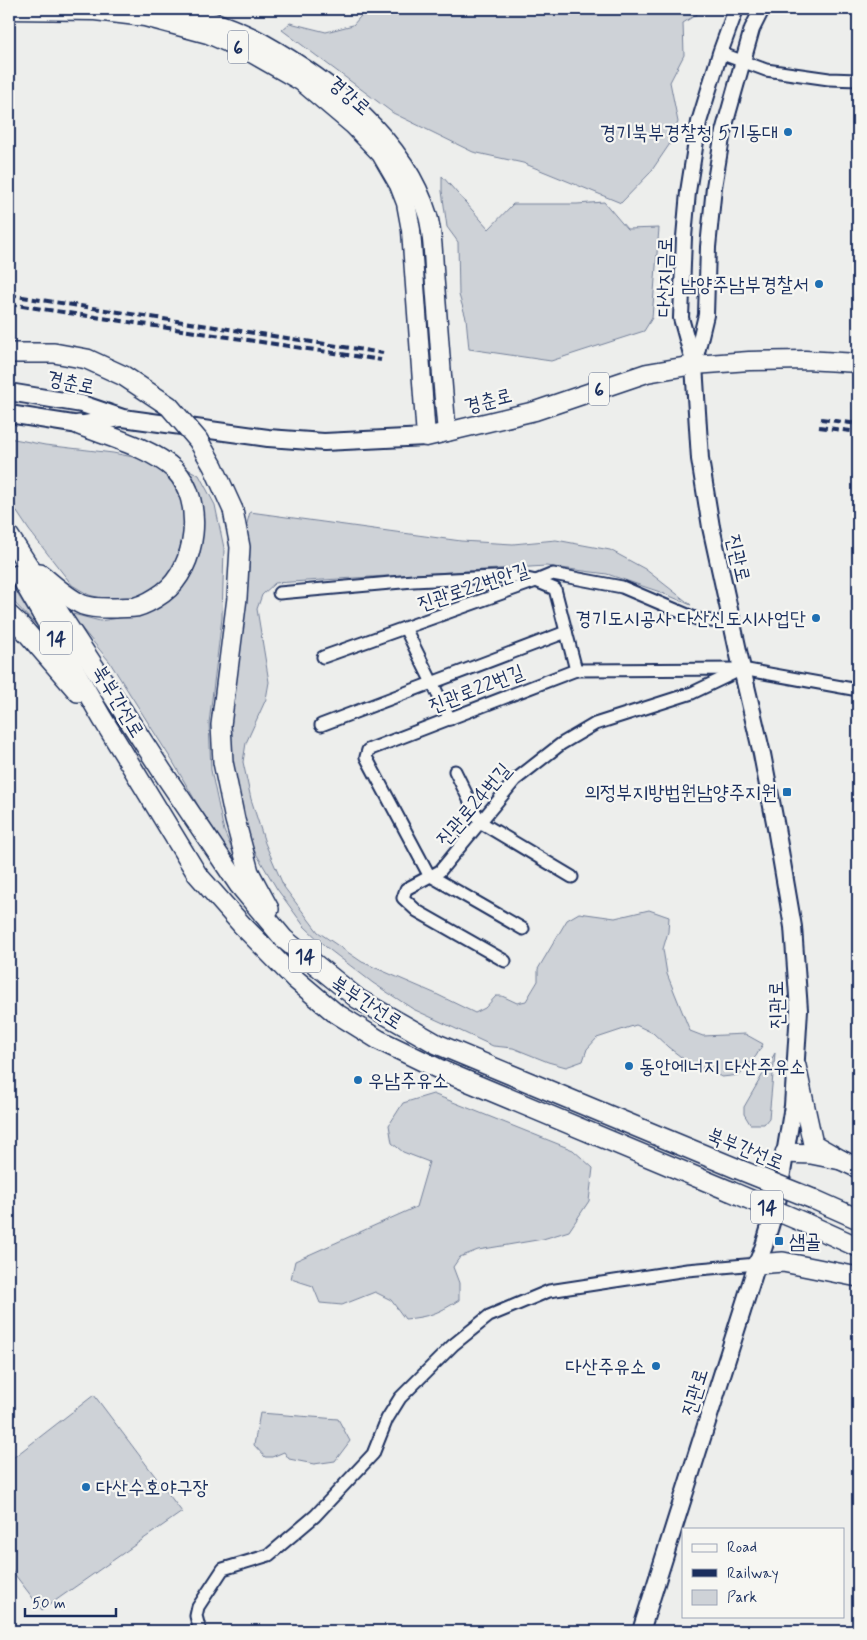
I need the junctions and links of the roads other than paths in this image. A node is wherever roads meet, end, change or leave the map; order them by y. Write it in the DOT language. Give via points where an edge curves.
graph roads {
  1 [pos="173,9"];
  2 [pos="736,9"];
  3 [pos="762,9"];
  4 [pos="9,10"];
  5 [pos="720,53"];
  6 [pos="742,62"];
  7 [pos="858,80"];
  8 [pos="9,353"];
  9 [pos="858,363"];
  10 [pos="694,365"];
  11 [pos="9,392"];
  12 [pos="9,414"];
  13 [pos="123,418"];
  14 [pos="80,425"];
  15 [pos="447,432"];
  16 [pos="426,437"];
  17 [pos="9,536"];
  18 [pos="16,560"];
  19 [pos="536,581"];
  20 [pos="279,593"];
  21 [pos="9,615"];
  22 [pos="732,624"];
  23 [pos="404,628"];
  24 [pos="566,632"];
  25 [pos="322,657"];
  26 [pos="576,670"];
  27 [pos="742,670"];
  28 [pos="432,683"];
  29 [pos="858,690"];
  30 [pos="102,718"];
  31 [pos="450,719"];
  32 [pos="321,725"];
  33 [pos="455,771"];
  34 [pos="480,822"];
  35 [pos="429,876"];
  36 [pos="572,878"];
  37 [pos="523,929"];
  38 [pos="284,939"];
  39 [pos="505,961"];
  40 [pos="796,1066"];
  41 [pos="785,1153"];
  42 [pos="841,1160"];
  43 [pos="858,1168"];
  44 [pos="858,1219"];
  45 [pos="858,1247"];
  46 [pos="757,1264"];
  47 [pos="858,1277"];
  48 [pos="200,1631"];
  49 [pos="641,1631"];
  1 -- 15 [label="main road, 경강로 / 6" via="208,19 260,42 319,79 360,114 397,154 416,184 430,223"];
  2 -- 5 [label="street, 다산지금로"];
  3 -- 6 [label="street, 다산지금로"];
  4 -- 16 [label="main road, 경강로 / 6" via="95,11 145,16 208,34 253,54 302,82 353,125 381,154 406,203 411,230"];
  5 -- 6 [label="street"];
  5 -- 10 [label="street, 다산지금로" via="699,122 684,237 680,318"];
  6 -- 7 [label="street" via="766,70"];
  6 -- 10 [label="street, 다산지금로" via="723,132 714,187 706,315"];
  8 -- 38 [label="highway, bridge" via="87,358 124,376 169,406 198,440 214,466 233,510 240,547 221,725 223,762 249,872"];
  9 -- 10 [label="main road, 경춘로" via="796,360"];
  10 -- 15 [label="main road, 경춘로 / 6" via="647,373 535,411"];
  10 -- 22 [label="main road, 진관로" via="700,458 710,527"];
  11 -- 13 [label="main road, 경춘로" via="82,404"];
  12 -- 14 [label="main road, 경춘로"];
  13 -- 14 [label="main road, 경춘로"];
  13 -- 16 [label="main road, 경춘로" via="268,438 324,442"];
  14 -- 18 [label="highway" via="155,456 175,471 188,490 194,519 191,551 179,576 164,593 137,607 84,606"];
  15 -- 16 [label="main road, 경춘로 / 6"];
  17 -- 18 [label="highway, 북부간선로 / 14"];
  18 -- 30 [label="highway, 북부간선로 / 14" via="21,577"];
  18 -- 38 [label="highway, 북부간선로 / 14" via="239,885"];
  19 -- 20 [label="street" via="514,576"];
  19 -- 22 [label="street" via="553,574 622,587 697,619"];
  19 -- 23 [label="street, 진관로22번안길"];
  19 -- 24 [label="street, 진관로22번안길" via="555,589"];
  21 -- 30 [label="highway"];
  22 -- 27 [label="main road, 진관로"];
  23 -- 25 [label="street, 진관로22번안길"];
  23 -- 28 [label="street"];
  24 -- 26 [label="street, 진관로22번안길"];
  24 -- 28 [label="street"];
  26 -- 27 [label="street, 진관로22번길"];
  26 -- 31 [label="street, 진관로22번길"];
  27 -- 29 [label="street, 진관로22번길"];
  27 -- 34 [label="street, 진관로24번길" via="692,693 586,729 515,780"];
  27 -- 40 [label="main road, 진관로" via="762,754 793,927 800,1010"];
  28 -- 31 [label="street"];
  28 -- 32 [label="street"];
  30 -- 45 [label="highway, 북부간선로 / 14, bridge" via="196,874 295,979 334,1012 380,1040 443,1071"];
  31 -- 35 [label="street, 진관로22번길" via="368,750 366,757"];
  33 -- 34 [label="street"];
  34 -- 35 [label="street, 진관로24번길" via="440,871"];
  34 -- 36 [label="street"];
  35 -- 37 [label="street"];
  35 -- 39 [label="street, 진관로24번길" via="406,888 403,898 417,911"];
  38 -- 44 [label="highway, 북부간선로 / 14, bridge" via="358,999 437,1044"];
  40 -- 41 [label="main road, 진관로" via="794,1106"];
  40 -- 42 [label="highway" via="813,1144"];
  41 -- 42 [label="highway"];
  41 -- 46 [label="main road, 진관로" via="777,1203"];
  42 -- 43 [label="highway"];
  46 -- 47 [label="highway" via="783,1262"];
  46 -- 48 [label="street" via="687,1270 550,1290 489,1316 453,1345 400,1398 387,1419 373,1454 315,1516 269,1555 223,1569 198,1607 196,1616"];
  46 -- 49 [label="main road, 진관로"];
}
